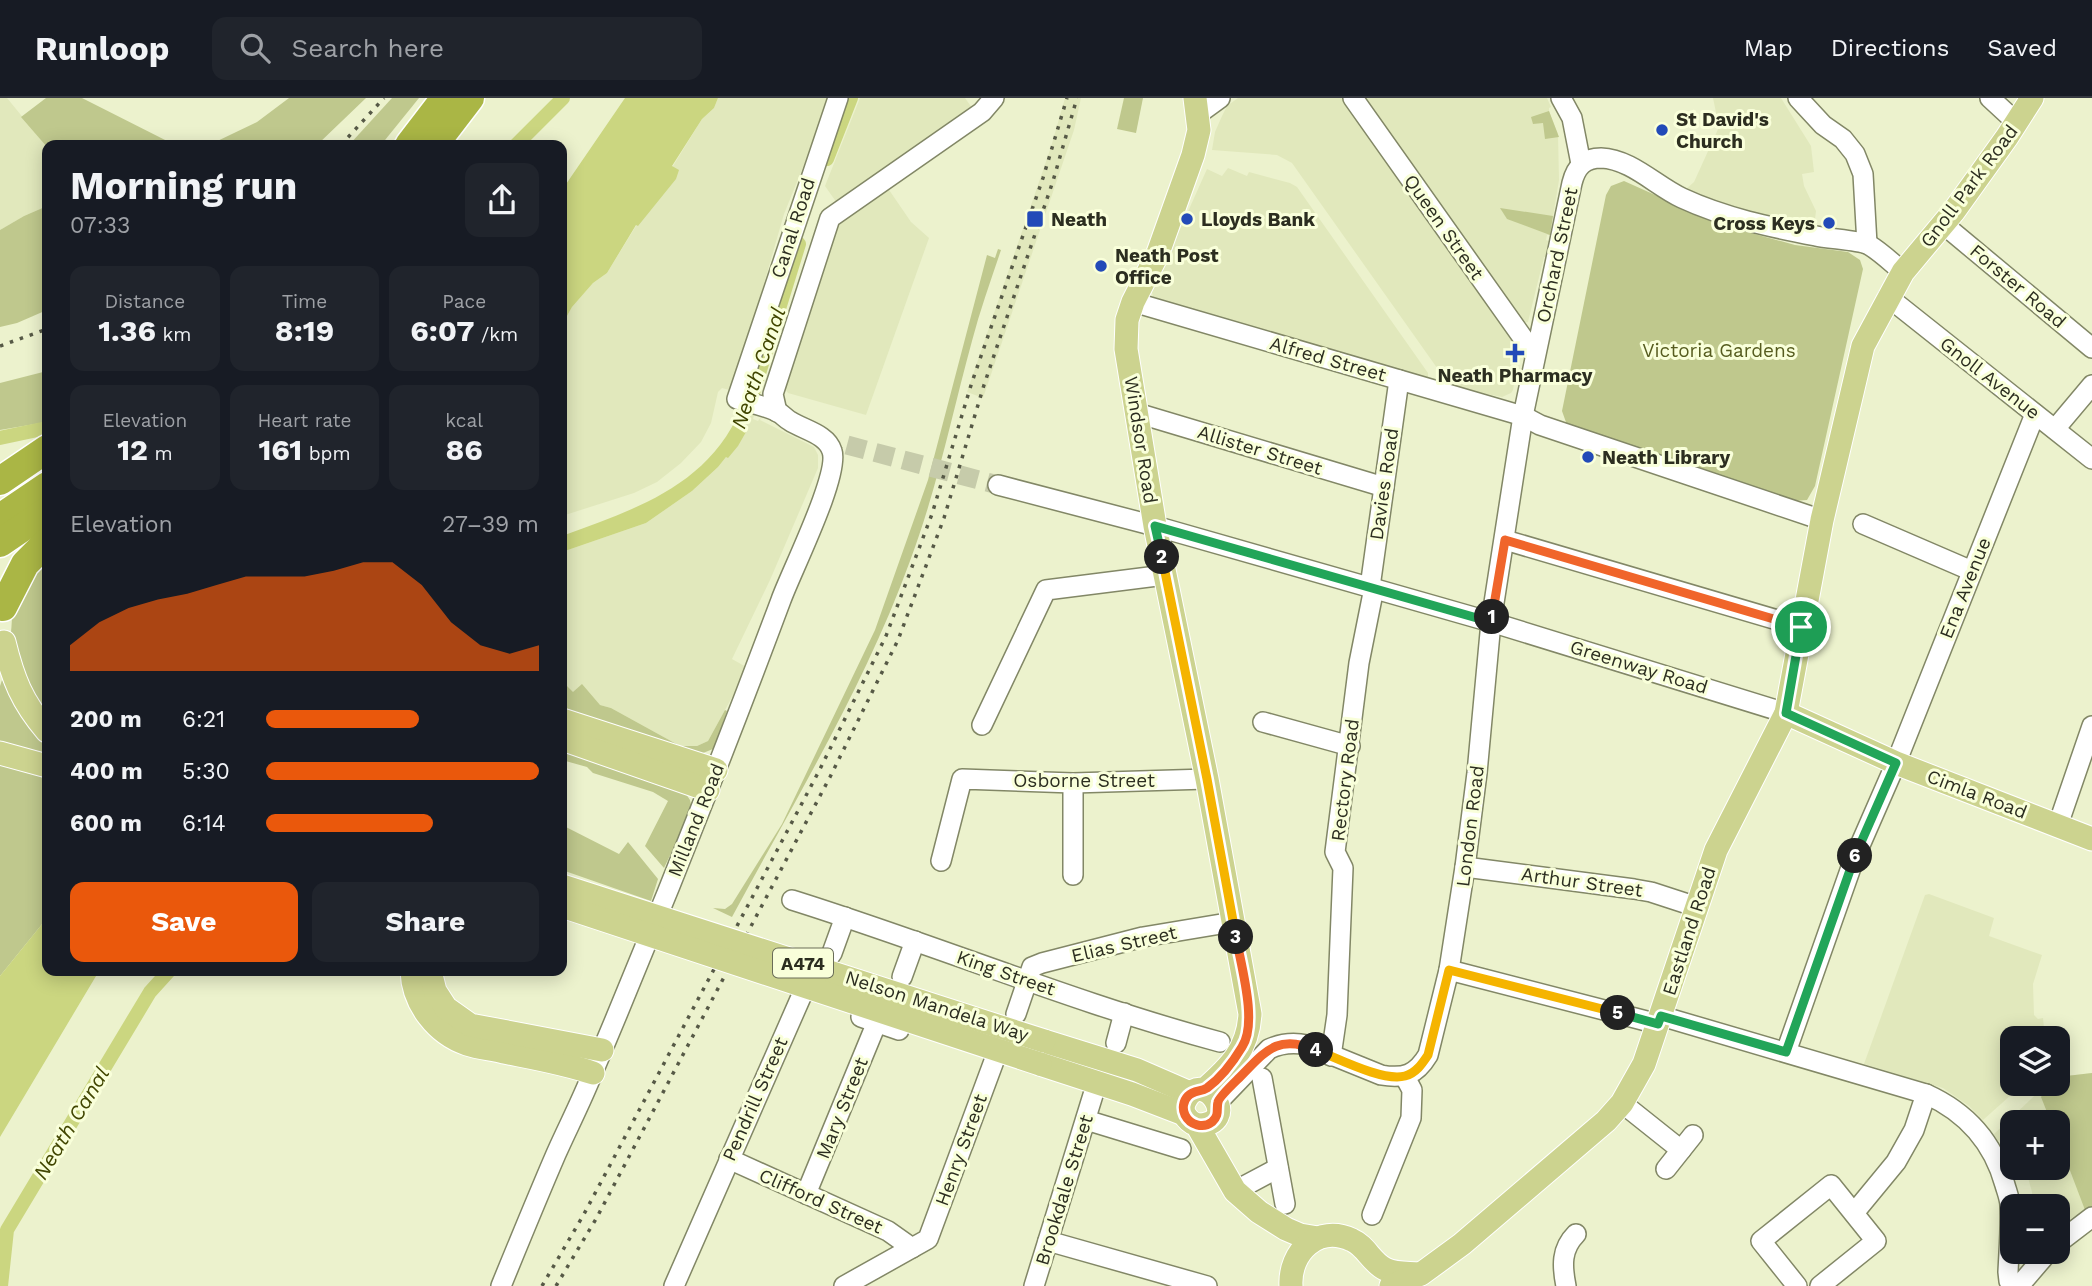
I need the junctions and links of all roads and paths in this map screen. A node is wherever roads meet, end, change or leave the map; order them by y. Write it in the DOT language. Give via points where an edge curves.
graph roads {
  1 [pos="445,98"];
  2 [pos="470,98"];
  3 [pos="838,98"];
  4 [pos="994,98"];
  5 [pos="1220,98"];
  6 [pos="1353,98"];
  7 [pos="1583,98"];
  8 [pos="1798,98"];
  9 [pos="1990,98"];
  10 [pos="2032,98"];
  11 [pos="1196,106"];
  12 [pos="1565,106"];
  13 [pos="2016,122"];
  14 [pos="413,140"];
  15 [pos="438,140"];
  16 [pos="1581,164"];
  17 [pos="1943,224"];
  18 [pos="1867,244"];
  19 [pos="1903,272"];
  20 [pos="1888,297"];
  21 [pos="1133,302"];
  22 [pos="2092,348"];
  23 [pos="1535,355"];
  24 [pos="1399,380"];
  25 [pos="2092,385"];
  26 [pos="777,412"];
  27 [pos="1137,414"];
  28 [pos="2035,414"];
  29 [pos="1523,416"];
  30 [pos="2055,429"];
  31 [pos="822,437"];
  32 [pos="847,445"];
  33 [pos="42,452"];
  34 [pos="2092,459"];
  35 [pos="0,481"];
  36 [pos="998,485"];
  37 [pos="1384,487"];
  38 [pos="42,490"];
  39 [pos="42,514"];
  40 [pos="0,519"];
  41 [pos="1822,520"];
  42 [pos="1863,524"];
  43 [pos="1155,526"];
  44 [pos="1505,540"];
  45 [pos="0,543"];
  46 [pos="42,547"];
  47 [pos="1972,571"];
  48 [pos="1165,575"];
  49 [pos="1372,588"];
  50 [pos="2,600"];
  51 [pos="1491,622"];
  52 [pos="1801,627"];
  53 [pos="2,651"];
  54 [pos="1786,713"];
  55 [pos="1263,722"];
  56 [pos="42,724"];
  57 [pos="982,725"];
  58 [pos="2092,726"];
  59 [pos="567,731"];
  60 [pos="1350,746"];
  61 [pos="0,753"];
  62 [pos="1896,763"];
  63 [pos="42,765"];
  64 [pos="1207,779"];
  65 [pos="712,780"];
  66 [pos="1073,783"];
  67 [pos="2057,825"];
  68 [pos="2092,839"];
  69 [pos="942,861"];
  70 [pos="1465,867"];
  71 [pos="1073,875"];
  72 [pos="567,888"];
  73 [pos="792,900"];
  74 [pos="1697,907"];
  75 [pos="567,908"];
  76 [pos="845,917"];
  77 [pos="1233,922"];
  78 [pos="915,941"];
  79 [pos="1449,970"];
  80 [pos="413,976"];
  81 [pos="431,976"];
  82 [pos="902,976"];
  83 [pos="1026,982"];
  84 [pos="437,1013"];
  85 [pos="1124,1013"];
  86 [pos="1016,1014"];
  87 [pos="1660,1020"];
  88 [pos="899,1030"];
  89 [pos="1220,1042"];
  90 [pos="1116,1043"];
  91 [pos="602,1050"];
  92 [pos="1786,1052"];
  93 [pos="1331,1056"];
  94 [pos="994,1061"];
  95 [pos="593,1073"];
  96 [pos="1405,1076"];
  97 [pos="1262,1078"];
  98 [pos="1926,1094"];
  99 [pos="1093,1095"];
  100 [pos="1622,1103"];
  101 [pos="1201,1108"];
  102 [pos="1086,1120"];
  103 [pos="1181,1149"];
  104 [pos="729,1159"];
  105 [pos="1278,1168"];
  106 [pos="1666,1169"];
  107 [pos="1235,1191"];
  108 [pos="806,1194"];
  109 [pos="1285,1204"];
  110 [pos="1854,1213"];
  111 [pos="1372,1214"];
  112 [pos="2092,1217"];
  113 [pos="1289,1230"];
  114 [pos="1576,1234"];
  115 [pos="2070,1234"];
  116 [pos="1318,1238"];
  117 [pos="1048,1241"];
  118 [pos="920,1243"];
  119 [pos="1372,1258"];
  120 [pos="1294,1262"];
  121 [pos="2038,1264"];
  122 [pos="1422,1274"];
  123 [pos="501,1286"];
  124 [pos="674,1286"];
  125 [pos="844,1286"];
  126 [pos="1034,1286"];
  127 [pos="1207,1286"];
  128 [pos="1291,1286"];
  129 [pos="1376,1286"];
  130 [pos="1391,1286"];
  131 [pos="1566,1286"];
  132 [pos="1797,1286"];
  133 [pos="1820,1286"];
  134 [pos="2014,1286"];
  135 [pos="2019,1286"];
  1 -- 14 [label="highway"];
  2 -- 15 [label="highway"];
  3 -- 26 [label="street, Canal Road" via="737,399"];
  4 -- 26 [label="street" via="982,112 830,218 773,394"];
  5 -- 11 [label="street"];
  6 -- 23 [label="street, Queen Street"];
  7 -- 12 [label="street"];
  8 -- 18 [label="street" via="1855,154 1863,174"];
  9 -- 13 [label="street"];
  10 -- 13 [label="main road, Gnoll Park Road"];
  11 -- 21 [label="main road, Windsor Road" via="1199,130 1190,166 1158,253"];
  12 -- 16 [label="street, Orchard Street" via="1572,118"];
  13 -- 17 [label="main road, Gnoll Park Road"];
  16 -- 18 [label="street" via="1588,159 1611,159 1680,197 1728,216"];
  16 -- 23 [label="street, Orchard Street" via="1572,183"];
  17 -- 19 [label="main road, Gnoll Park Road"];
  17 -- 22 [label="street, Forster Road"];
  18 -- 19 [label="street"];
  19 -- 20 [label="main road"];
  20 -- 28 [label="street, Gnoll Avenue"];
  20 -- 41 [label="main road" via="1863,346"];
  21 -- 24 [label="street, Alfred Street"];
  21 -- 27 [label="main road, Windsor Road" via="1126,349"];
  23 -- 29 [label="street, Orchard Street"];
  24 -- 29 [label="street, Alfred Street"];
  24 -- 37 [label="street, Davies Road"];
  25 -- 30 [label="street"];
  26 -- 31 [label="street"];
  27 -- 37 [label="street, Allister Street"];
  27 -- 43 [label="main road, Windsor Road"];
  28 -- 30 [label="street, Gnoll Avenue"];
  28 -- 47 [label="street, Ena Avenue"];
  29 -- 41 [label="street" via="1552,430"];
  29 -- 44 [label="street, London Road"];
  30 -- 34 [label="street, Gnoll Avenue"];
  31 -- 32 [label="street"];
  31 -- 65 [label="street, Milland Road" via="833,452 828,484"];
  33 -- 35 [label="highway"];
  36 -- 43 [label="street, Greenway Road"];
  37 -- 49 [label="street, Davies Road"];
  38 -- 40 [label="highway"];
  39 -- 45 [label="highway"];
  41 -- 52 [label="main road"];
  42 -- 47 [label="street"];
  43 -- 48 [label="main road, Windsor Road"];
  43 -- 49 [label="street, Greenway Road"];
  44 -- 51 [label="street, London Road"];
  44 -- 52 [label="street"];
  46 -- 50 [label="highway"];
  47 -- 62 [label="street, Ena Avenue"];
  48 -- 57 [label="street" via="1045,590"];
  48 -- 64 [label="main road, Windsor Road"];
  49 -- 51 [label="street, Greenway Road"];
  49 -- 60 [label="street, Rectory Road"];
  50 -- 53 [label="main road"];
  51 -- 54 [label="street, Greenway Road"];
  51 -- 70 [label="street, London Road"];
  52 -- 54 [label="main road"];
  53 -- 56 [label="main road" via="22,698"];
  54 -- 62 [label="main road, Cimla Road"];
  54 -- 74 [label="main road, Eastland Road" via="1716,850"];
  55 -- 60 [label="street"];
  58 -- 67 [label="street"];
  59 -- 65 [label="main road"];
  60 -- 93 [label="street, Rectory Road" via="1335,852 1343,868"];
  61 -- 63 [label="main road"];
  62 -- 67 [label="main road, Cimla Road"];
  62 -- 92 [label="street, Ena Avenue" via="1854,859"];
  64 -- 66 [label="street, Osborne Street"];
  64 -- 77 [label="main road, Windsor Road"];
  65 -- 91 [label="street, Milland Road"];
  66 -- 69 [label="street, Osborne Street" via="962,779"];
  66 -- 71 [label="street"];
  67 -- 68 [label="main road, Cimla Road"];
  70 -- 74 [label="street, Arthur Street" via="1634,888"];
  70 -- 79 [label="street, London Road"];
  72 -- 101 [label="main road, Nelson Mandela Way / A474, bridge" via="1137,1070"];
  73 -- 76 [label="street, King Street"];
  74 -- 87 [label="main road, Eastland Road"];
  75 -- 101 [label="main road, Nelson Mandela Way / A474, bridge" via="1132,1094 1165,1109"];
  76 -- 78 [label="street, King Street"];
  76 -- 104 [label="street, Pendrill Street" via="832,953 801,997"];
  77 -- 83 [label="street, Elias Street" via="1143,937 1042,963 1032,967"];
  77 -- 101 [label="main road, Windsor Road" via="1249,1031"];
  78 -- 82 [label="street"];
  78 -- 83 [label="street, King Street"];
  79 -- 87 [label="street"];
  79 -- 96 [label="street, London Road" via="1428,1055"];
  80 -- 84 [label="main road" via="418,998"];
  81 -- 84 [label="main road"];
  83 -- 85 [label="street, King Street"];
  83 -- 86 [label="street"];
  84 -- 91 [label="main road" via="481,1028"];
  84 -- 95 [label="main road" via="446,1034 467,1044"];
  85 -- 89 [label="street, King Street"];
  85 -- 90 [label="street"];
  87 -- 92 [label="street"];
  87 -- 100 [label="main road, Eastland Road" via="1644,1064"];
  88 -- 108 [label="street, Mary Street" via="869,1020"];
  91 -- 95 [label="street, Milland Road"];
  92 -- 98 [label="street"];
  93 -- 96 [label="street" via="1381,1075"];
  93 -- 101 [label="street" via="1295,1043 1269,1048"];
  94 -- 118 [label="street, Henry Street"];
  95 -- 123 [label="street, Milland Road"];
  96 -- 111 [label="street" via="1412,1090 1411,1118"];
  97 -- 105 [label="street"];
  98 -- 110 [label="street" via="1914,1130 1896,1162"];
  98 -- 134 [label="street" via="1962,1114 1992,1150 2010,1203 2008,1272"];
  99 -- 102 [label="street, Brookdale Street"];
  100 -- 106 [label="street" via="1687,1142"];
  100 -- 122 [label="main road, Eastland Road"];
  101 -- 107 [label="main road" via="1217,1160"];
  102 -- 103 [label="street"];
  102 -- 117 [label="street, Brookdale Street"];
  104 -- 108 [label="street, Clifford Street"];
  104 -- 124 [label="street, Pendrill Street"];
  105 -- 107 [label="street"];
  105 -- 109 [label="street"];
  107 -- 113 [label="main road"];
  108 -- 118 [label="street, Clifford Street"];
  110 -- 132 [label="street" via="1831,1185 1761,1241"];
  110 -- 133 [label="street" via="1876,1241"];
  112 -- 115 [label="street"];
  113 -- 116 [label="main road"];
  113 -- 120 [label="main road"];
  114 -- 131 [label="street" via="1563,1256"];
  116 -- 119 [label="main road" via="1351,1239"];
  116 -- 120 [label="main road"];
  117 -- 126 [label="street, Brookdale Street"];
  117 -- 127 [label="street"];
  118 -- 125 [label="street"];
  119 -- 122 [label="main road" via="1384,1269"];
  119 -- 129 [label="main road"];
  120 -- 128 [label="main road"];
  121 -- 135 [label="street"];
  122 -- 130 [label="main road, Eastland Road"];
}
